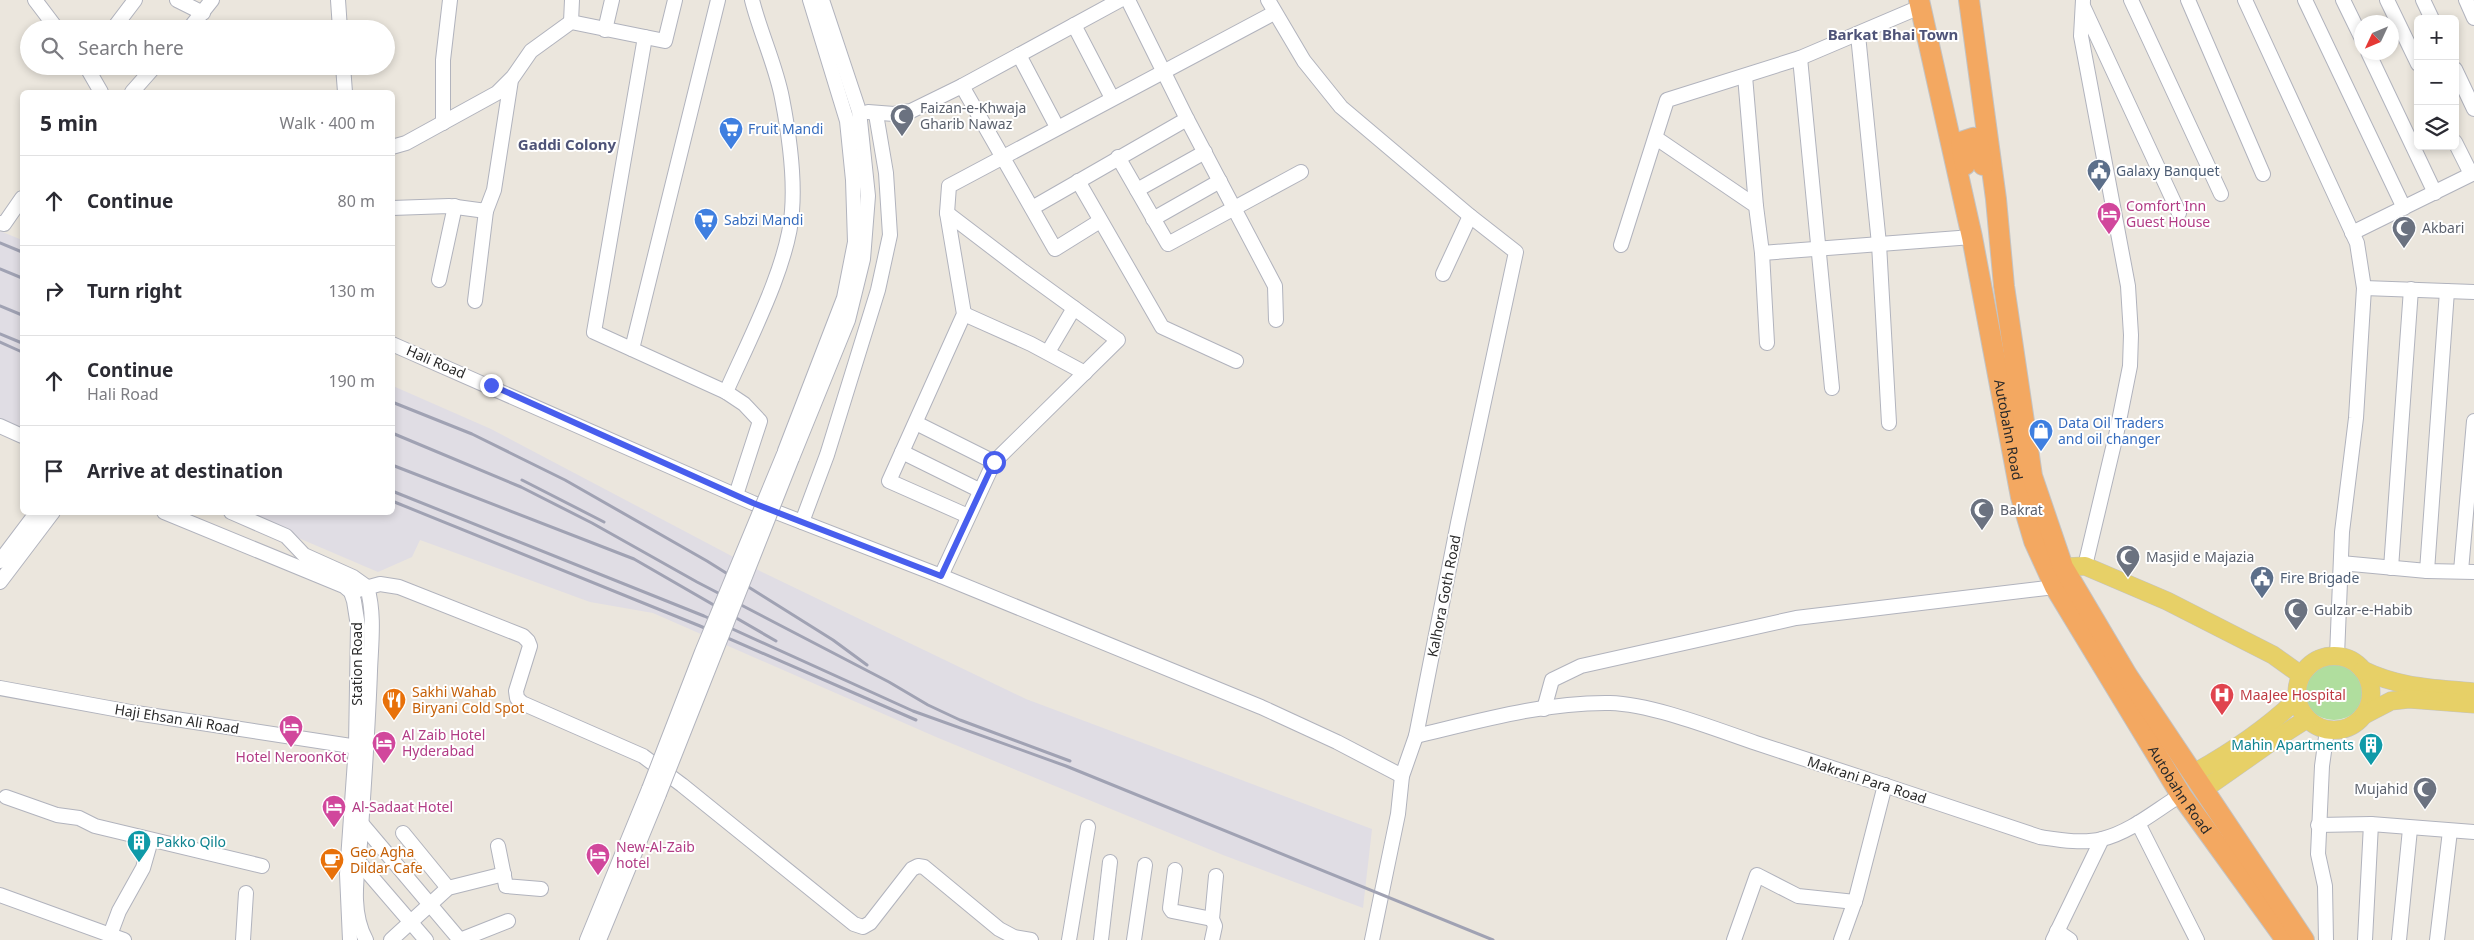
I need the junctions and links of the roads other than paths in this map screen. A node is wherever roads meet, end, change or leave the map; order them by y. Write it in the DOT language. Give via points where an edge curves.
graph roads {
  1 [pos="35,0"];
  2 [pos="136,0"];
  3 [pos="177,0"];
  4 [pos="212,0"];
  5 [pos="338,0"];
  6 [pos="450,0"];
  7 [pos="572,0"];
  8 [pos="612,0"];
  9 [pos="675,0"];
  10 [pos="718,0"];
  11 [pos="752,0"];
  12 [pos="810,0"];
  13 [pos="822,0"];
  14 [pos="1120,0"];
  15 [pos="1128,0"];
  16 [pos="1268,0"];
  17 [pos="1969,0"];
  18 [pos="2082,0"];
  19 [pos="2131,0"];
  20 [pos="2188,0"];
  21 [pos="2245,0"];
  22 [pos="2305,0"];
  23 [pos="2343,0"];
  24 [pos="2387,0"];
  25 [pos="2423,0"];
  26 [pos="2466,0"];
  27 [pos="1920,4"];
  28 [pos="203,13"];
  29 [pos="1274,13"];
  30 [pos="2430,15"];
  31 [pos="2474,18"];
  32 [pos="50,20"];
  33 [pos="120,20"];
  34 [pos="197,20"];
  35 [pos="339,20"];
  36 [pos="571,22"];
  37 [pos="2354,23"];
  38 [pos="1074,25"];
  39 [pos="605,30"];
  40 [pos="1858,35"];
  41 [pos="645,37"];
  42 [pos="1019,55"];
  43 [pos="1800,58"];
  44 [pos="2372,60"];
  45 [pos="2416,60"];
  46 [pos="1163,71"];
  47 [pos="91,75"];
  48 [pos="147,75"];
  49 [pos="344,75"];
  50 [pos="1745,76"];
  51 [pos="2459,77"];
  52 [pos="511,80"];
  53 [pos="962,86"];
  54 [pos="100,90"];
  55 [pos="134,90"];
  56 [pos="345,90"];
  57 [pos="1112,98"];
  58 [pos="2474,109"];
  59 [pos="858,111"];
  60 [pos="876,114"];
  61 [pos="1187,119"];
  62 [pos="443,123"];
  63 [pos="1057,127"];
  64 [pos="1656,138"];
  65 [pos="395,147"];
  66 [pos="2459,149"];
  67 [pos="1205,152"];
  68 [pos="1118,157"];
  69 [pos="1003,158"];
  70 [pos="1300,172"];
  71 [pos="2472,173"];
  72 [pos="2263,174"];
  73 [pos="1078,181"];
  74 [pos="1220,181"];
  75 [pos="1137,190"];
  76 [pos="2435,192"];
  77 [pos="2221,194"];
  78 [pos="1996,199"];
  79 [pos="20,201"];
  80 [pos="455,206"];
  81 [pos="1756,206"];
  82 [pos="1964,206"];
  83 [pos="395,208"];
  84 [pos="1032,208"];
  85 [pos="1234,208"];
  86 [pos="2404,208"];
  87 [pos="486,211"];
  88 [pos="947,213"];
  89 [pos="2179,213"];
  90 [pos="1470,216"];
  91 [pos="1153,219"];
  92 [pos="0,222"];
  93 [pos="1100,222"];
  94 [pos="2352,233"];
  95 [pos="1972,237"];
  96 [pos="1879,244"];
  97 [pos="1622,245"];
  98 [pos="1818,249"];
  99 [pos="1762,253"];
  100 [pos="1444,274"];
  101 [pos="439,280"];
  102 [pos="2364,288"];
  103 [pos="2412,289"];
  104 [pos="2447,291"];
  105 [pos="2474,292"];
  106 [pos="475,301"];
  107 [pos="1074,308"];
  108 [pos="964,314"];
  109 [pos="1276,320"];
  110 [pos="1767,343"];
  111 [pos="395,345"];
  112 [pos="632,349"];
  113 [pos="1048,352"];
  114 [pos="1236,362"];
  115 [pos="1084,373"];
  116 [pos="1832,388"];
  117 [pos="726,392"];
  118 [pos="2474,421"];
  119 [pos="916,423"];
  120 [pos="1889,423"];
  121 [pos="0,426"];
  122 [pos="20,435"];
  123 [pos="902,452"];
  124 [pos="788,456"];
  125 [pos="994,462"];
  126 [pos="980,490"];
  127 [pos="736,495"];
  128 [pos="35,515"];
  129 [pos="52,515"];
  130 [pos="171,515"];
  131 [pos="237,515"];
  132 [pos="968,516"];
  133 [pos="802,522"];
  134 [pos="0,561"];
  135 [pos="2341,563"];
  136 [pos="2085,566"];
  137 [pos="2063,567"];
  138 [pos="2391,568"];
  139 [pos="2427,571"];
  140 [pos="2467,572"];
  141 [pos="941,576"];
  142 [pos="0,582"];
  143 [pos="367,587"];
  144 [pos="2055,588"];
  145 [pos="351,592"];
  146 [pos="2337,656"];
  147 [pos="2363,670"];
  148 [pos="2301,675"];
  149 [pos="0,688"];
  150 [pos="2474,692"];
  151 [pos="2297,699"];
  152 [pos="2474,704"];
  153 [pos="1544,709"];
  154 [pos="2364,715"];
  155 [pos="2307,719"];
  156 [pos="2327,730"];
  157 [pos="1416,736"];
  158 [pos="362,747"];
  159 [pos="2192,774"];
  160 [pos="1402,776"];
  161 [pos="1885,785"];
  162 [pos="2203,790"];
  163 [pos="654,792"];
  164 [pos="2181,795"];
  165 [pos="6,797"];
  166 [pos="361,822"];
  167 [pos="2138,823"];
  168 [pos="2371,824"];
  169 [pos="2318,825"];
  170 [pos="1088,827"];
  171 [pos="2410,829"];
  172 [pos="2450,831"];
  173 [pos="2474,832"];
  174 [pos="403,833"];
  175 [pos="2102,839"];
  176 [pos="151,840"];
  177 [pos="498,846"];
  178 [pos="358,861"];
  179 [pos="1110,862"];
  180 [pos="1145,865"];
  181 [pos="262,866"];
  182 [pos="1175,870"];
  183 [pos="504,874"];
  184 [pos="1216,876"];
  185 [pos="448,888"];
  186 [pos="540,889"];
  187 [pos="246,893"];
  188 [pos="0,895"];
  189 [pos="1855,902"];
  190 [pos="430,905"];
  191 [pos="352,918"];
  192 [pos="1212,919"];
  193 [pos="508,921"];
  194 [pos="411,923"];
  195 [pos="110,935"];
  196 [pos="2055,936"];
  197 [pos="357,939"];
  198 [pos="124,940"];
  199 [pos="243,940"];
  200 [pos="391,940"];
  201 [pos="426,940"];
  202 [pos="460,940"];
  203 [pos="587,940"];
  204 [pos="599,940"];
  205 [pos="1032,940"];
  206 [pos="1069,940"];
  207 [pos="1101,940"];
  208 [pos="1134,940"];
  209 [pos="1212,940"];
  210 [pos="1372,940"];
  211 [pos="1734,940"];
  212 [pos="1841,940"];
  213 [pos="2070,940"];
  214 [pos="2197,940"];
  215 [pos="2286,940"];
  216 [pos="2304,940"];
  217 [pos="2326,940"];
  218 [pos="2365,940"];
  219 [pos="2399,940"];
  220 [pos="2437,940"];
  1 -- 32 [label="street"];
  2 -- 33 [label="street"];
  3 -- 28 [label="street"];
  4 -- 28 [label="street"];
  5 -- 35 [label="street"];
  6 -- 62 [label="street" via="443,60"];
  7 -- 36 [label="street"];
  8 -- 39 [label="street"];
  9 -- 41 [label="street" via="665,41"];
  10 -- 112 [label="street"];
  11 -- 117 [label="street" via="782,96 793,183 792,213 785,247 770,288"];
  12 -- 124 [label="street" via="847,121 855,242 844,298"];
  13 -- 59 [label="street"];
  14 -- 38 [label="street"];
  15 -- 46 [label="street"];
  16 -- 29 [label="street"];
  17 -- 78 [label="highway, Autobahn Road"];
  18 -- 89 [label="street"];
  18 -- 136 [label="street" via="2081,36 2128,286 2131,335 2130,366"];
  19 -- 77 [label="street"];
  20 -- 72 [label="street"];
  21 -- 94 [label="street"];
  22 -- 86 [label="street"];
  23 -- 37 [label="street"];
  24 -- 45 [label="street"];
  25 -- 30 [label="street"];
  26 -- 31 [label="street"];
  27 -- 40 [label="street"];
  27 -- 82 [label="highway, Autobahn Road"];
  28 -- 34 [label="street"];
  29 -- 46 [label="street"];
  29 -- 90 [label="street" via="1304,62 1341,107"];
  36 -- 39 [label="street"];
  36 -- 52 [label="street" via="531,50"];
  38 -- 42 [label="street"];
  38 -- 57 [label="street"];
  39 -- 41 [label="street"];
  40 -- 43 [label="street"];
  40 -- 96 [label="street"];
  41 -- 112 [label="street" via="594,332"];
  42 -- 53 [label="street"];
  42 -- 63 [label="street"];
  43 -- 50 [label="street"];
  43 -- 98 [label="street"];
  44 -- 76 [label="street"];
  46 -- 57 [label="street"];
  46 -- 61 [label="street"];
  47 -- 54 [label="street"];
  48 -- 55 [label="street"];
  49 -- 56 [label="street"];
  50 -- 64 [label="street" via="1667,100"];
  50 -- 81 [label="street"];
  51 -- 58 [label="street"];
  52 -- 62 [label="street" via="497,93"];
  52 -- 87 [label="street" via="494,190"];
  53 -- 60 [label="street" via="911,111"];
  53 -- 69 [label="street"];
  57 -- 63 [label="street"];
  59 -- 60 [label="street"];
  59 -- 124 [label="street" via="868,196 863,259 848,320"];
  60 -- 133 [label="street" via="886,173 890,235 872,307 827,455"];
  61 -- 67 [label="street"];
  61 -- 68 [label="street"];
  62 -- 65 [label="street"];
  63 -- 69 [label="street"];
  64 -- 81 [label="street"];
  64 -- 97 [label="street"];
  66 -- 71 [label="street"];
  67 -- 74 [label="street"];
  67 -- 75 [label="street"];
  68 -- 73 [label="street"];
  68 -- 75 [label="street"];
  69 -- 84 [label="street"];
  69 -- 88 [label="street" via="949,186"];
  70 -- 85 [label="street"];
  71 -- 76 [label="street"];
  73 -- 84 [label="street"];
  73 -- 93 [label="street"];
  74 -- 85 [label="street"];
  74 -- 91 [label="street"];
  75 -- 91 [label="street"];
  76 -- 86 [label="street"];
  78 -- 82 [label="highway" via="1986,177 1979,146 1973,138 1964,140 1961,145 1969,180"];
  78 -- 137 [label="highway, Autobahn Road" via="2004,286 2032,476"];
  79 -- 92 [label="street" via="4,224"];
  80 -- 83 [label="street"];
  80 -- 87 [label="street"];
  80 -- 101 [label="street"];
  81 -- 99 [label="street"];
  82 -- 95 [label="highway, Autobahn Road"];
  84 -- 93 [label="street" via="1054,249"];
  85 -- 91 [label="street" via="1168,244"];
  85 -- 109 [label="street" via="1275,286"];
  86 -- 94 [label="street"];
  87 -- 106 [label="street"];
  88 -- 107 [label="street"];
  88 -- 108 [label="street"];
  90 -- 100 [label="street"];
  90 -- 157 [label="street, Kalhora Goth Road" via="1516,252"];
  93 -- 114 [label="street" via="1162,327"];
  94 -- 102 [label="street" via="2357,243"];
  95 -- 96 [label="street"];
  95 -- 144 [label="highway, Autobahn Road" via="2021,497 2034,541"];
  96 -- 98 [label="street"];
  96 -- 120 [label="street"];
  98 -- 99 [label="street"];
  98 -- 116 [label="street"];
  99 -- 110 [label="street"];
  102 -- 103 [label="street"];
  102 -- 135 [label="street" via="2356,418"];
  103 -- 104 [label="street"];
  103 -- 138 [label="street"];
  104 -- 105 [label="street"];
  104 -- 139 [label="street"];
  107 -- 113 [label="street"];
  107 -- 115 [label="street" via="1118,340"];
  108 -- 113 [label="street"];
  108 -- 119 [label="street"];
  111 -- 127 [label="street, Hali Road"];
  112 -- 117 [label="street"];
  113 -- 115 [label="street"];
  115 -- 125 [label="street"];
  117 -- 127 [label="street" via="744,404 760,421"];
  118 -- 140 [label="street"];
  119 -- 123 [label="street"];
  119 -- 125 [label="street"];
  121 -- 122 [label="street"];
  123 -- 126 [label="street"];
  123 -- 132 [label="street" via="889,481"];
  124 -- 163 [label="street, bridge"];
  125 -- 126 [label="street"];
  126 -- 132 [label="street"];
  127 -- 133 [label="street, Hali Road"];
  128 -- 134 [label="street"];
  129 -- 142 [label="street"];
  130 -- 145 [label="street" via="344,586"];
  131 -- 143 [label="street" via="286,536 304,555 353,577"];
  132 -- 141 [label="street"];
  133 -- 141 [label="street, Hali Road"];
  135 -- 138 [label="street"];
  135 -- 146 [label="street"];
  136 -- 137 [label="main road"];
  136 -- 148 [label="main road" via="2175,605 2273,655"];
  137 -- 159 [label="highway, Autobahn Road" via="2127,675"];
  138 -- 139 [label="street"];
  139 -- 140 [label="street"];
  141 -- 160 [label="street, Hali Road" via="1261,707"];
  143 -- 145 [label="street"];
  143 -- 158 [label="street, Station Road" via="372,633"];
  143 -- 205 [label="street" via="380,584 399,587 523,636 530,646 516,691 522,703 643,756 854,924 863,927 870,923 912,869 918,866 924,867 999,929"];
  144 -- 153 [label="street" via="1796,618 1581,666 1552,680"];
  144 -- 164 [label="highway, Autobahn Road"];
  145 -- 158 [label="street, Station Road" via="358,626"];
  146 -- 147 [label="main road" via="2356,663"];
  146 -- 148 [label="main road" via="2316,660"];
  147 -- 150 [label="main road" via="2406,686"];
  147 -- 154 [label="main road" via="2372,692"];
  148 -- 151 [label="main road"];
  149 -- 158 [label="street, Haji Ehsan Ali Road" via="136,713"];
  151 -- 155 [label="main road"];
  151 -- 159 [label="main road" via="2270,724"];
  152 -- 154 [label="main road" via="2409,698 2391,701"];
  153 -- 157 [label="street, Makrani Para Road"];
  153 -- 161 [label="street, Makrani Para Road" via="1612,703 1640,707"];
  154 -- 156 [label="main road" via="2348,728"];
  155 -- 156 [label="main road"];
  155 -- 162 [label="main road"];
  156 -- 169 [label="street"];
  157 -- 160 [label="street, Kalhora Goth Road"];
  158 -- 166 [label="street, Station Road"];
  158 -- 191 [label="street, Station Road" via="347,874"];
  159 -- 162 [label="highway, Autobahn Road"];
  160 -- 210 [label="street, Kalhora Goth Road" via="1398,814"];
  161 -- 175 [label="street, Makrani Para Road" via="2040,837 2068,841"];
  161 -- 189 [label="street"];
  162 -- 216 [label="highway, Autobahn Road"];
  163 -- 203 [label="street"];
  163 -- 204 [label="street"];
  164 -- 167 [label="street, Makrani Para Road"];
  164 -- 215 [label="highway, Autobahn Road"];
  165 -- 176 [label="street"];
  166 -- 178 [label="street, Station Road"];
  166 -- 190 [label="street"];
  167 -- 175 [label="street, Makrani Para Road"];
  167 -- 214 [label="street"];
  168 -- 169 [label="street"];
  168 -- 171 [label="street"];
  168 -- 218 [label="street"];
  169 -- 217 [label="street" via="2318,854 2325,886"];
  170 -- 206 [label="street"];
  171 -- 172 [label="street"];
  171 -- 219 [label="street"];
  172 -- 173 [label="street"];
  172 -- 220 [label="street"];
  174 -- 185 [label="street"];
  175 -- 196 [label="street"];
  176 -- 181 [label="street"];
  176 -- 195 [label="street" via="143,868 119,911"];
  177 -- 183 [label="street"];
  178 -- 191 [label="street, Station Road"];
  178 -- 194 [label="street"];
  179 -- 207 [label="street"];
  180 -- 208 [label="street"];
  182 -- 192 [label="street" via="1172,911"];
  183 -- 185 [label="street"];
  183 -- 186 [label="street" via="506,886"];
  184 -- 192 [label="street"];
  185 -- 190 [label="street"];
  187 -- 199 [label="street"];
  188 -- 195 [label="street"];
  189 -- 211 [label="street" via="1798,896 1757,875"];
  189 -- 212 [label="street"];
  190 -- 194 [label="street"];
  190 -- 202 [label="street"];
  191 -- 197 [label="street"];
  192 -- 209 [label="street" via="1215,926"];
  193 -- 202 [label="street"];
  194 -- 200 [label="street"];
  194 -- 201 [label="street"];
  195 -- 198 [label="street"];
  196 -- 213 [label="street"];
}
